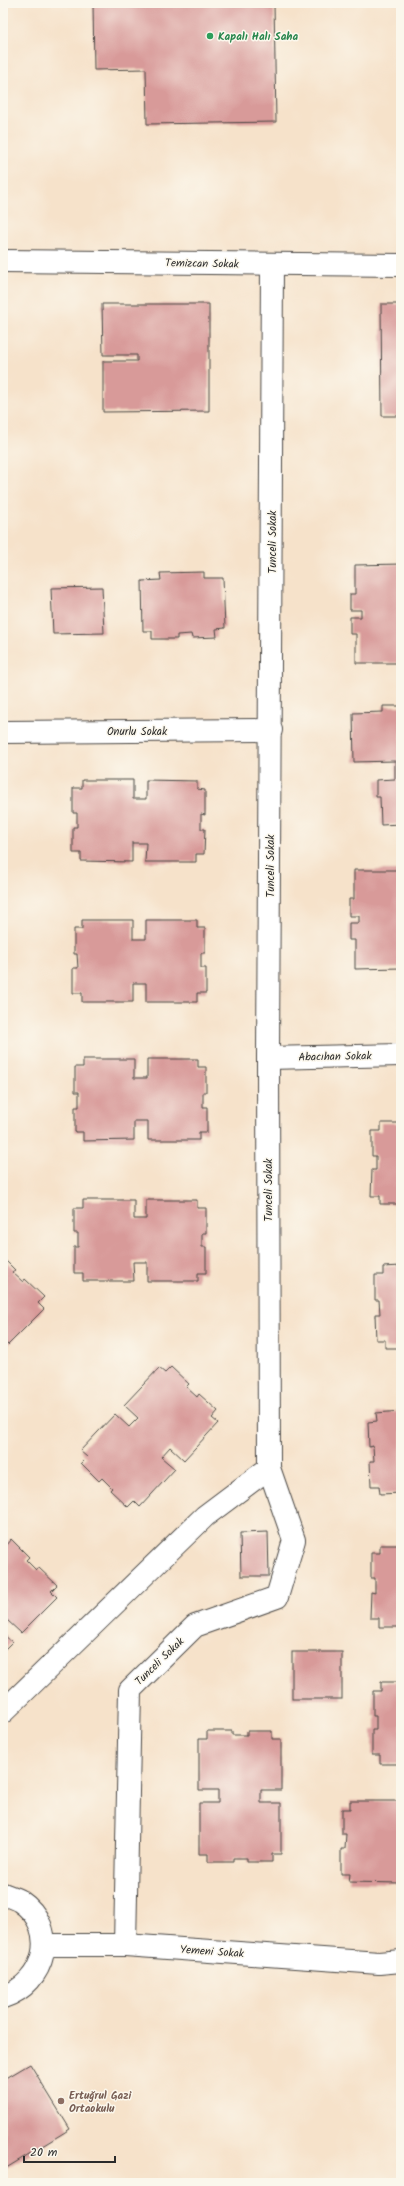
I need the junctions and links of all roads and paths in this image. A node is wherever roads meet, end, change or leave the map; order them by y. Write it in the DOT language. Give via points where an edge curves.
graph roads {
  1 [pos="3,261"];
  2 [pos="272,264"];
  3 [pos="401,265"];
  4 [pos="271,730"];
  5 [pos="3,732"];
  6 [pos="401,1055"];
  7 [pos="268,1058"];
  8 [pos="269,1468"];
  9 [pos="3,1712"];
  10 [pos="3,1884"];
  11 [pos="11,1897"];
  12 [pos="44,1945"];
  13 [pos="125,1945"];
  14 [pos="401,1961"];
  15 [pos="379,1964"];
  16 [pos="401,1971"];
  17 [pos="3,1997"];
  1 -- 2 [label="street, Temizcan Sokak"];
  2 -- 3 [label="street, Temizcan Sokak"];
  2 -- 4 [label="street, Tunceli Sokak"];
  4 -- 5 [label="street, Onurlu Sokak"];
  4 -- 7 [label="street, Tunceli Sokak"];
  6 -- 7 [label="street, Abacıhan Sokak"];
  7 -- 8 [label="street, Tunceli Sokak"];
  8 -- 9 [label="street" via="205,1516"];
  8 -- 13 [label="street, Tunceli Sokak" via="294,1540 277,1597 195,1626 130,1690"];
  10 -- 11 [label="street"];
  11 -- 12 [label="street" via="32,1913 41,1928"];
  12 -- 13 [label="street, Yemeni Sokak"];
  12 -- 17 [label="street" via="41,1962 33,1978 20,1990"];
  13 -- 15 [label="street, Yemeni Sokak"];
  14 -- 15 [label="street, Yemeni Sokak"];
  15 -- 16 [label="street, Yemeni Sokak"];
}
